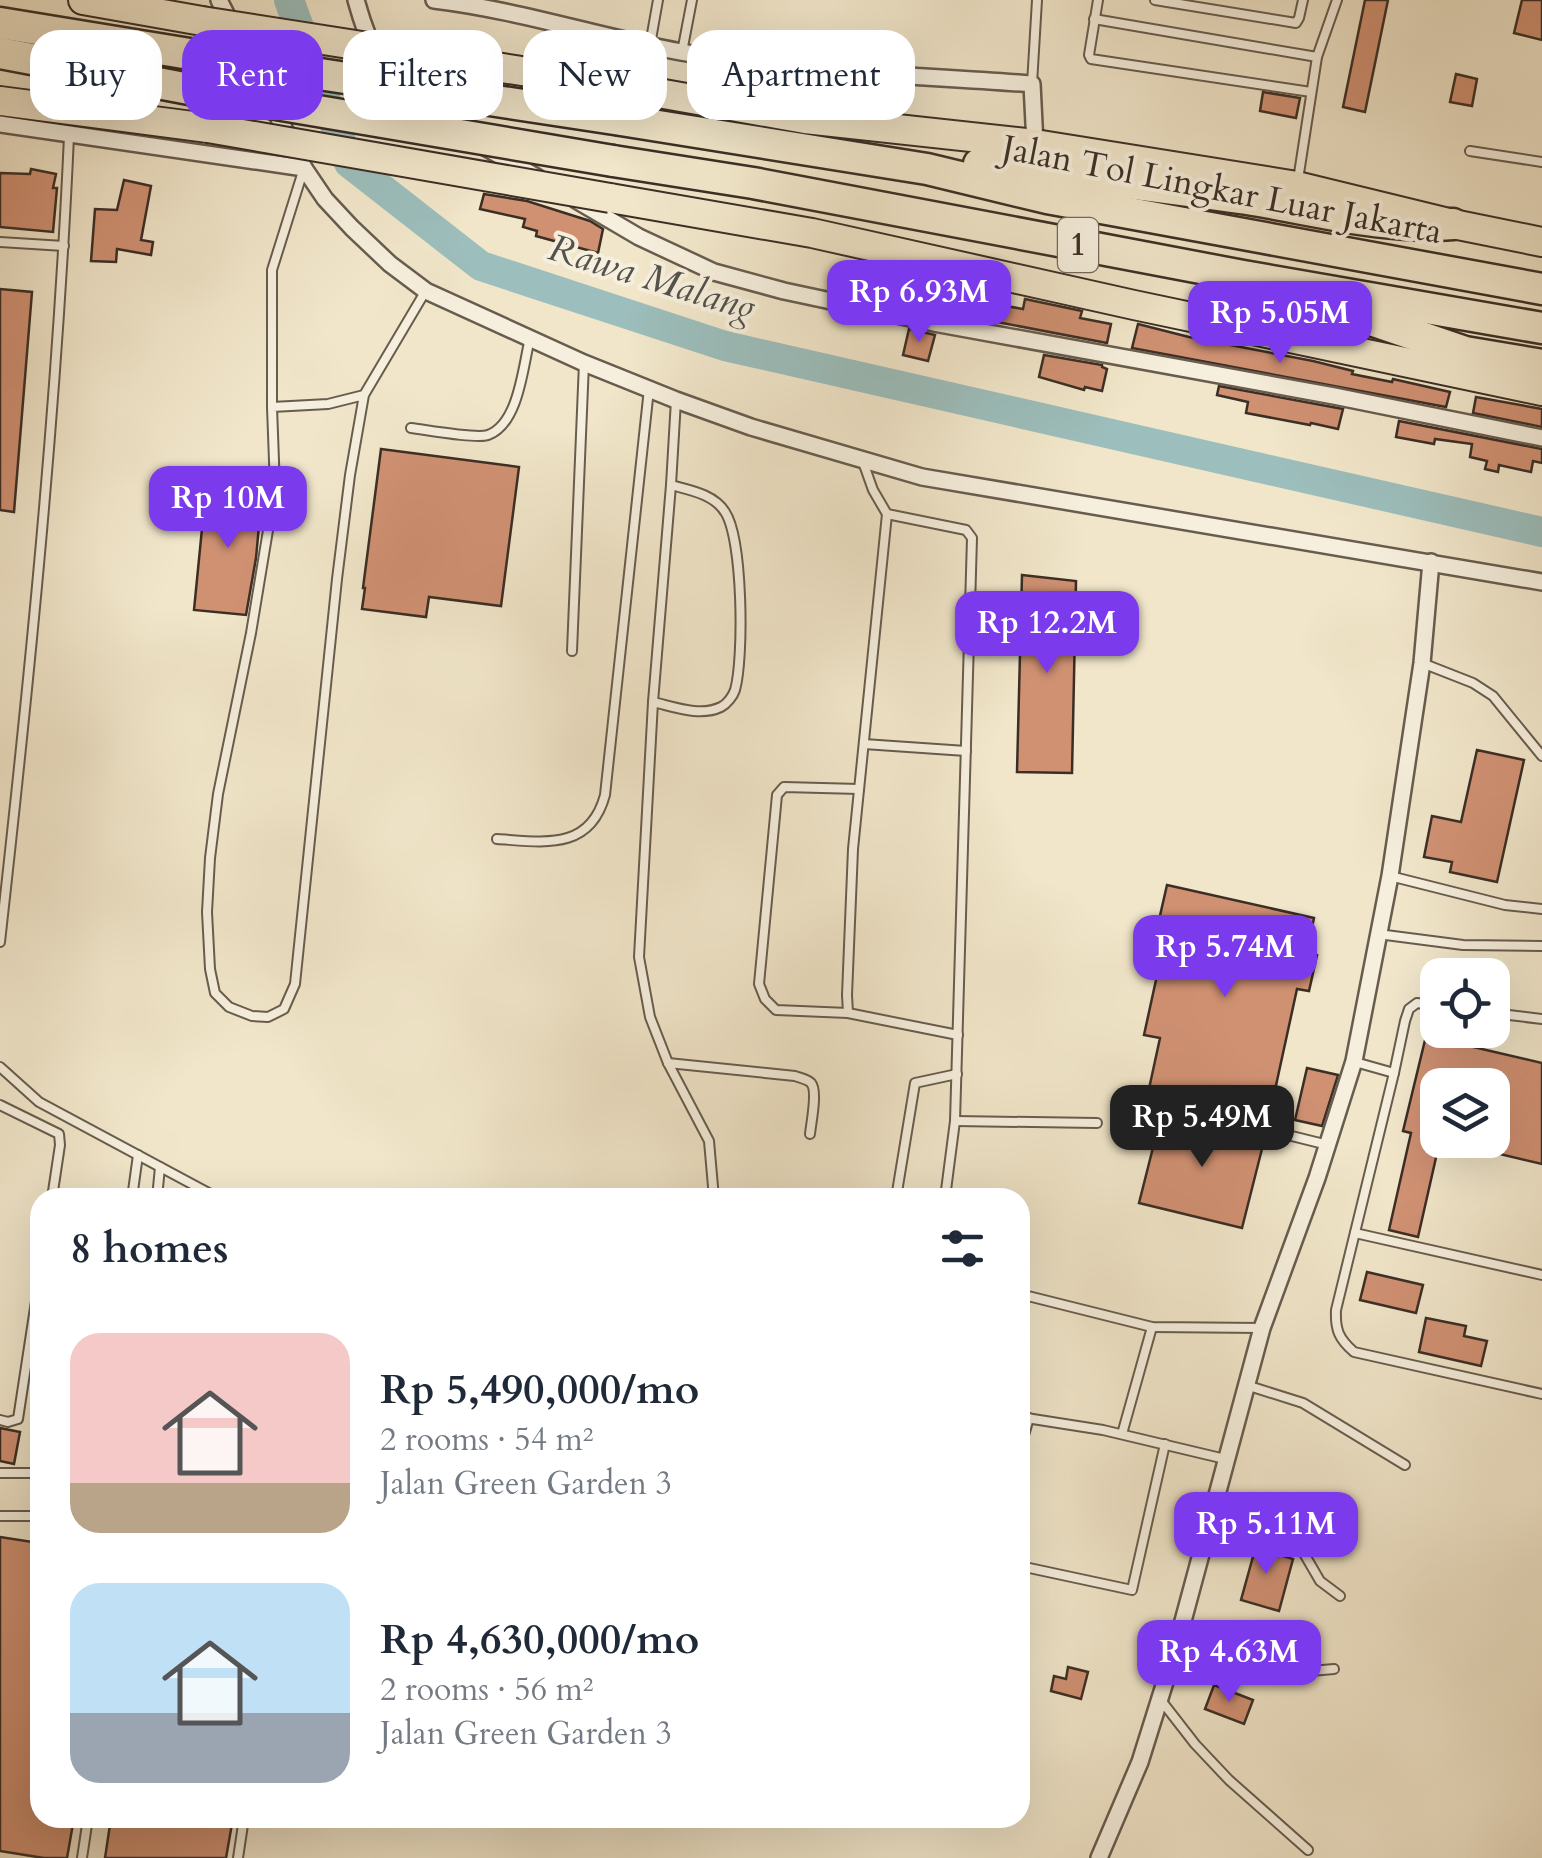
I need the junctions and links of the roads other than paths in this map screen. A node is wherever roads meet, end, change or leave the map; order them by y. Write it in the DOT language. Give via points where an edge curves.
graph roads {
  1 [pos="83,0"];
  2 [pos="356,0"];
  3 [pos="434,0"];
  4 [pos="658,0"];
  5 [pos="692,0"];
  6 [pos="1037,0"];
  7 [pos="1098,0"];
  8 [pos="1155,0"];
  9 [pos="1303,0"];
  10 [pos="1337,0"];
  11 [pos="476,3"];
  12 [pos="210,10"];
  13 [pos="1094,19"];
  14 [pos="0,23"];
  15 [pos="588,30"];
  16 [pos="653,30"];
  17 [pos="667,49"];
  18 [pos="682,52"];
  19 [pos="0,54"];
  20 [pos="1316,57"];
  21 [pos="1032,84"];
  22 [pos="1311,92"];
  23 [pos="0,101"];
  24 [pos="0,124"];
  25 [pos="69,136"];
  26 [pos="1035,144"];
  27 [pos="1470,151"];
  28 [pos="1542,162"];
  29 [pos="304,168"];
  30 [pos="927,169"];
  31 [pos="1298,186"];
  32 [pos="1453,224"];
  33 [pos="0,242"];
  34 [pos="1542,242"];
  35 [pos="64,246"];
  36 [pos="882,248"];
  37 [pos="1243,276"];
  38 [pos="1542,289"];
  39 [pos="426,291"];
  40 [pos="868,309"];
  41 [pos="1542,328"];
  42 [pos="530,338"];
  43 [pos="584,362"];
  44 [pos="1537,382"];
  45 [pos="649,389"];
  46 [pos="364,395"];
  47 [pos="676,400"];
  48 [pos="272,406"];
  49 [pos="411,428"];
  50 [pos="1542,438"];
  51 [pos="863,462"];
  52 [pos="670,484"];
  53 [pos="887,514"];
  54 [pos="1431,562"];
  55 [pos="1542,582"];
  56 [pos="572,651"];
  57 [pos="1422,663"];
  58 [pos="653,702"];
  59 [pos="864,744"];
  60 [pos="966,751"];
  61 [pos="1542,756"];
  62 [pos="859,789"];
  63 [pos="497,839"];
  64 [pos="1390,876"];
  65 [pos="1542,909"];
  66 [pos="1378,934"];
  67 [pos="0,942"];
  68 [pos="1542,946"];
  69 [pos="1420,1003"];
  70 [pos="848,1012"];
  71 [pos="1510,1015"];
  72 [pos="1542,1019"];
  73 [pos="958,1035"];
  74 [pos="1354,1062"];
  75 [pos="668,1063"];
  76 [pos="0,1067"];
  77 [pos="1394,1073"];
  78 [pos="957,1074"];
  79 [pos="1154,1102"];
  80 [pos="0,1106"];
  81 [pos="955,1121"];
  82 [pos="1096,1123"];
  83 [pos="810,1134"];
  84 [pos="1328,1144"];
  85 [pos="138,1156"];
  86 [pos="160,1166"];
  87 [pos="54,1188"];
  88 [pos="133,1188"];
  89 [pos="157,1188"];
  90 [pos="200,1188"];
  91 [pos="713,1188"];
  92 [pos="898,1188"];
  93 [pos="946,1188"];
  94 [pos="1354,1233"];
  95 [pos="1542,1276"];
  96 [pos="1030,1296"];
  97 [pos="1152,1327"];
  98 [pos="1262,1328"];
  99 [pos="30,1340"];
  100 [pos="1246,1386"];
  101 [pos="1542,1394"];
  102 [pos="1030,1418"];
  103 [pos="0,1420"];
  104 [pos="1122,1434"];
  105 [pos="1165,1444"];
  106 [pos="1225,1459"];
  107 [pos="1405,1466"];
  108 [pos="30,1472"];
  109 [pos="0,1474"];
  110 [pos="1215,1497"];
  111 [pos="0,1516"];
  112 [pos="30,1516"];
  113 [pos="1030,1568"];
  114 [pos="1340,1596"];
  115 [pos="1176,1648"];
  116 [pos="1334,1669"];
  117 [pos="1160,1699"];
  118 [pos="86,1828"];
  119 [pos="242,1828"];
  120 [pos="1308,1850"];
  121 [pos="82,1858"];
  122 [pos="238,1858"];
  123 [pos="1099,1858"];
  1 -- 12 [label="highway"];
  2 -- 40 [label="street" via="383,71 417,110 639,237 714,272"];
  3 -- 11 [label="street"];
  4 -- 16 [label="lane"];
  5 -- 18 [label="lane"];
  6 -- 21 [label="lane"];
  7 -- 13 [label="lane"];
  8 -- 9 [label="lane" via="1296,23"];
  10 -- 20 [label="lane"];
  11 -- 15 [label="street"];
  12 -- 26 [label="highway, bridge" via="805,119"];
  12 -- 29 [label="street"];
  13 -- 20 [label="lane"];
  13 -- 22 [label="lane" via="1091,59"];
  14 -- 30 [label="highway, Jalan Tol Lingkar Luar Jakarta / 1, bridge"];
  17 -- 18 [label="street"];
  18 -- 21 [label="street" via="801,69"];
  19 -- 37 [label="highway, 1, bridge" via="753,183"];
  20 -- 22 [label="lane"];
  21 -- 26 [label="street"];
  22 -- 31 [label="lane"];
  23 -- 36 [label="highway, bridge" via="208,128"];
  24 -- 25 [label="street"];
  25 -- 29 [label="street"];
  25 -- 35 [label="lane"];
  26 -- 31 [label="highway"];
  27 -- 28 [label="lane"];
  29 -- 39 [label="street" via="352,228"];
  29 -- 48 [label="lane" via="272,270"];
  30 -- 32 [label="highway" via="961,162 1363,220"];
  30 -- 38 [label="highway, Jalan Tol Lingkar Luar Jakarta / 1" via="1047,198"];
  31 -- 32 [label="highway"];
  32 -- 34 [label="highway"];
  33 -- 35 [label="lane"];
  35 -- 67 [label="lane"];
  36 -- 40 [label="street"];
  36 -- 44 [label="highway"];
  37 -- 41 [label="highway, 1"];
  37 -- 44 [label="highway"];
  39 -- 42 [label="street"];
  39 -- 46 [label="lane"];
  40 -- 50 [label="street"];
  42 -- 43 [label="street"];
  42 -- 49 [label="lane" via="504,425 486,436"];
  43 -- 45 [label="street"];
  43 -- 56 [label="lane"];
  45 -- 47 [label="street"];
  45 -- 63 [label="lane" via="601,811 568,840"];
  46 -- 48 [label="lane"];
  46 -- 48 [label="lane" via="337,579 295,984 284,1009 268,1017 229,1007 216,993 207,912 218,794 275,488"];
  47 -- 51 [label="street"];
  47 -- 52 [label="lane"];
  51 -- 53 [label="lane"];
  51 -- 54 [label="street" via="922,478"];
  52 -- 58 [label="lane"];
  52 -- 58 [label="lane" via="712,499 726,512 739,572 738,664 725,706 703,713"];
  53 -- 59 [label="lane"];
  53 -- 60 [label="lane" via="966,530 972,538"];
  54 -- 55 [label="street"];
  54 -- 57 [label="street"];
  57 -- 61 [label="lane" via="1492,696"];
  57 -- 64 [label="street"];
  58 -- 75 [label="lane" via="639,957 650,1017"];
  59 -- 60 [label="lane"];
  59 -- 62 [label="lane"];
  60 -- 73 [label="lane"];
  62 -- 70 [label="lane"];
  62 -- 70 [label="lane" via="784,787 776,795 760,984 776,1010"];
  64 -- 65 [label="lane"];
  64 -- 66 [label="street"];
  66 -- 68 [label="lane"];
  66 -- 74 [label="street"];
  69 -- 77 [label="lane" via="1409,1009"];
  70 -- 73 [label="lane"];
  71 -- 72 [label="lane"];
  73 -- 78 [label="lane"];
  74 -- 77 [label="lane"];
  74 -- 84 [label="street"];
  75 -- 83 [label="lane" via="807,1080 814,1092"];
  75 -- 91 [label="lane" via="709,1141"];
  76 -- 85 [label="lane" via="38,1102"];
  77 -- 94 [label="lane"];
  78 -- 81 [label="lane"];
  78 -- 92 [label="lane" via="916,1083"];
  79 -- 84 [label="lane"];
  80 -- 87 [label="lane" via="59,1134"];
  81 -- 82 [label="lane"];
  81 -- 93 [label="lane"];
  84 -- 98 [label="street"];
  85 -- 86 [label="lane"];
  85 -- 88 [label="lane"];
  86 -- 89 [label="lane"];
  86 -- 90 [label="lane"];
  94 -- 95 [label="lane"];
  94 -- 101 [label="lane" via="1335,1326 1354,1352"];
  96 -- 97 [label="lane"];
  97 -- 98 [label="lane"];
  97 -- 104 [label="lane"];
  98 -- 100 [label="street"];
  99 -- 103 [label="lane" via="18,1419"];
  100 -- 106 [label="street"];
  100 -- 107 [label="lane" via="1302,1403"];
  102 -- 104 [label="lane"];
  104 -- 105 [label="lane"];
  105 -- 106 [label="lane"];
  105 -- 113 [label="lane" via="1132,1590"];
  106 -- 110 [label="street"];
  108 -- 109 [label="lane"];
  110 -- 114 [label="lane" via="1266,1515 1295,1538 1320,1581"];
  110 -- 115 [label="street"];
  111 -- 112 [label="lane"];
  115 -- 116 [label="lane" via="1264,1676"];
  115 -- 117 [label="street"];
  117 -- 120 [label="lane" via="1229,1780"];
  117 -- 123 [label="street"];
  118 -- 121 [label="lane"];
  119 -- 122 [label="lane"];
}
